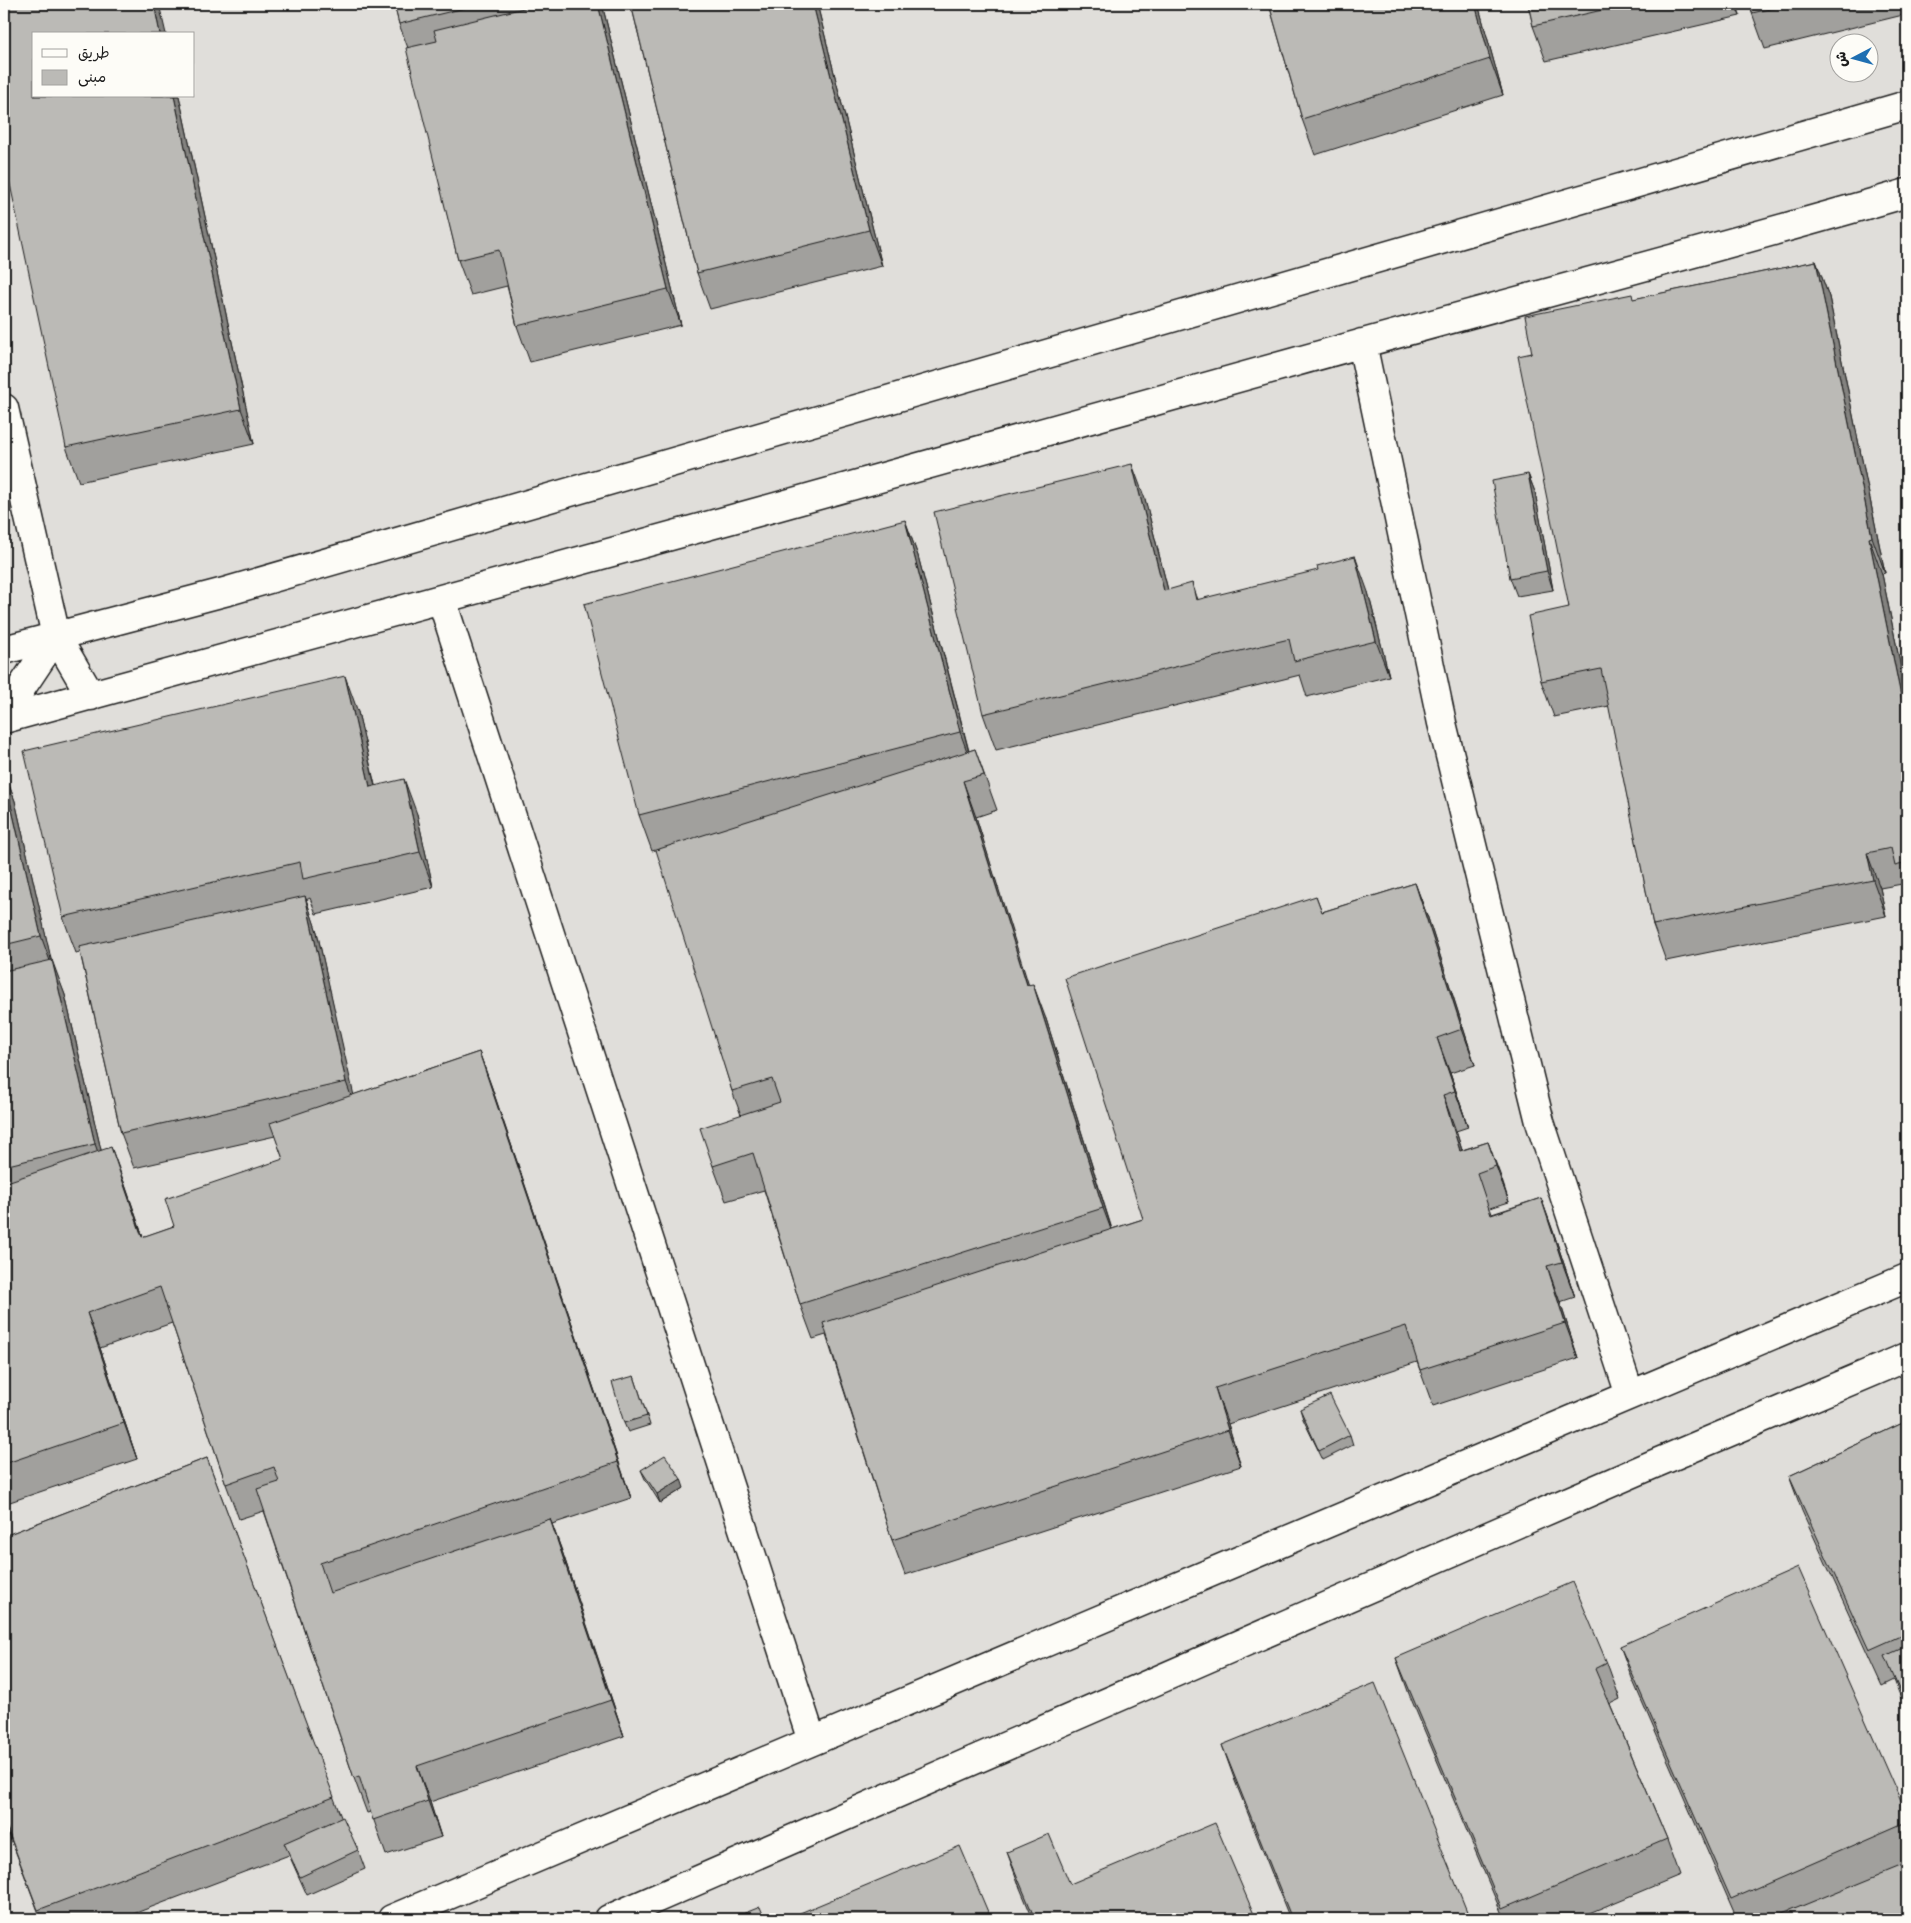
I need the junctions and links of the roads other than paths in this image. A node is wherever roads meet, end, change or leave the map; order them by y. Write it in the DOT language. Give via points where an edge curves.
graph roads {
  1 [pos="1907,105"];
  2 [pos="1907,193"];
  3 [pos="1362,344"];
  4 [pos="4,408"];
  5 [pos="442,601"];
  6 [pos="56,636"];
  7 [pos="4,650"];
  8 [pos="91,696"];
  9 [pos="4,714"];
  10 [pos="4,720"];
  11 [pos="1907,1278"];
  12 [pos="1907,1357"];
  13 [pos="1630,1395"];
  14 [pos="812,1741"];
  15 [pos="392,1919"];
  16 [pos="609,1919"];
  1 -- 6 [label="street" via="238,588"];
  2 -- 3 [label="street"];
  3 -- 5 [label="street"];
  3 -- 13 [label="street" via="1442,723 1540,1122"];
  4 -- 6 [label="street"];
  5 -- 8 [label="street"];
  5 -- 14 [label="street"];
  6 -- 7 [label="street"];
  6 -- 8 [label="street"];
  6 -- 9 [label="street"];
  8 -- 10 [label="street"];
  11 -- 13 [label="street"];
  12 -- 16 [label="street" via="1662,1460"];
  13 -- 14 [label="street"];
  14 -- 15 [label="street"];
}
